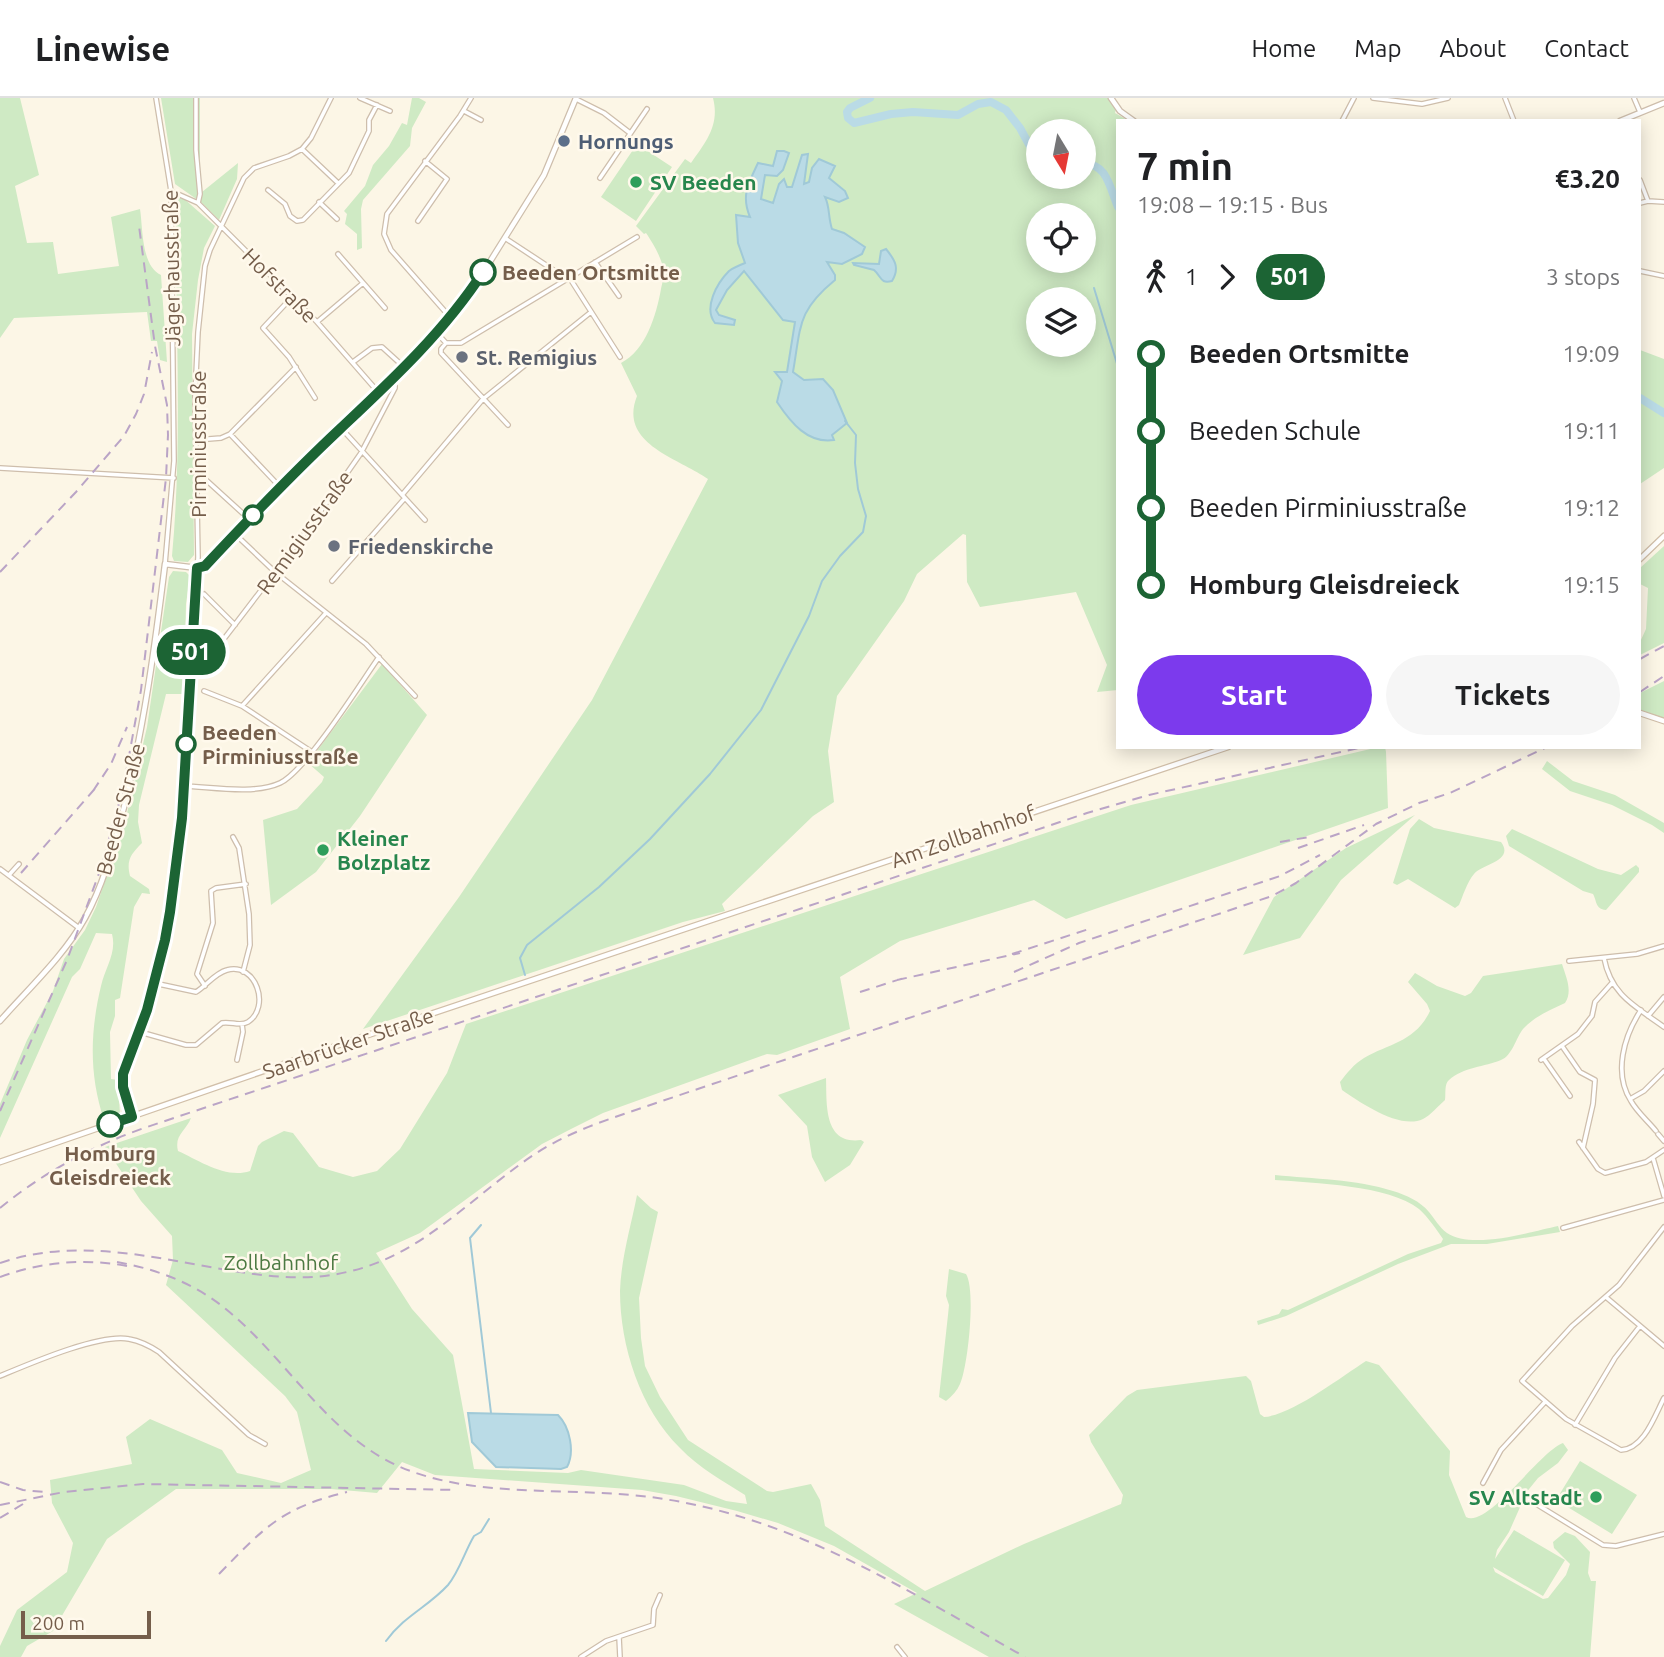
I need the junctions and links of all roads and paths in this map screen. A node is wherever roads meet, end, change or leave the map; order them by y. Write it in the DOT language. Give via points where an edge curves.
graph roads {
  1 [pos="156,98"];
  2 [pos="195,98"];
  3 [pos="331,98"];
  4 [pos="360,98"];
  5 [pos="471,98"];
  6 [pos="575,98"];
  7 [pos="1111,98"];
  8 [pos="1354,98"];
  9 [pos="1373,98"];
  10 [pos="1448,98"];
  11 [pos="1505,98"];
  12 [pos="1634,98"];
  13 [pos="1664,103"];
  14 [pos="376,105"];
  15 [pos="647,109"];
  16 [pos="390,111"];
  17 [pos="464,111"];
  18 [pos="1640,113"];
  19 [pos="1131,119"];
  20 [pos="1343,119"];
  21 [pos="1513,119"];
  22 [pos="1625,119"];
  23 [pos="481,120"];
  24 [pos="631,132"];
  25 [pos="302,149"];
  26 [pos="425,161"];
  27 [pos="600,178"];
  28 [pos="338,183"];
  29 [pos="1641,183"];
  30 [pos="268,190"];
  31 [pos="171,191"];
  32 [pos="1648,201"];
  33 [pos="319,202"];
  34 [pos="1664,202"];
  35 [pos="198,203"];
  36 [pos="1641,203"];
  37 [pos="337,219"];
  38 [pos="418,221"];
  39 [pos="221,226"];
  40 [pos="637,237"];
  41 [pos="505,238"];
  42 [pos="338,254"];
  43 [pos="595,262"];
  44 [pos="1641,271"];
  45 [pos="1664,276"];
  46 [pos="569,277"];
  47 [pos="562,281"];
  48 [pos="363,284"];
  49 [pos="619,296"];
  50 [pos="292,297"];
  51 [pos="385,308"];
  52 [pos="592,312"];
  53 [pos="449,316"];
  54 [pos="317,322"];
  55 [pos="436,332"];
  56 [pos="446,343"];
  57 [pos="620,357"];
  58 [pos="353,362"];
  59 [pos="296,367"];
  60 [pos="405,367"];
  61 [pos="395,378"];
  62 [pos="379,393"];
  63 [pos="316,398"];
  64 [pos="483,399"];
  65 [pos="508,425"];
  66 [pos="341,428"];
  67 [pos="230,434"];
  68 [pos="196,440"];
  69 [pos="361,453"];
  70 [pos="0,468"];
  71 [pos="174,478"];
  72 [pos="205,479"];
  73 [pos="280,487"];
  74 [pos="404,496"];
  75 [pos="249,519"];
  76 [pos="425,520"];
  77 [pos="235,534"];
  78 [pos="1664,536"];
  79 [pos="1641,558"];
  80 [pos="165,564"];
  81 [pos="197,568"];
  82 [pos="275,572"];
  83 [pos="332,581"];
  84 [pos="204,594"];
  85 [pos="326,613"];
  86 [pos="235,625"];
  87 [pos="379,657"];
  88 [pos="190,668"];
  89 [pos="204,691"];
  90 [pos="415,696"];
  91 [pos="242,706"];
  92 [pos="1641,713"];
  93 [pos="1664,721"];
  94 [pos="1222,749"];
  95 [pos="312,752"];
  96 [pos="184,786"];
  97 [pos="233,837"];
  98 [pos="19,864"];
  99 [pos="0,869"];
  100 [pos="9,876"];
  101 [pos="246,884"];
  102 [pos="697,925"];
  103 [pos="79,929"];
  104 [pos="1664,946"];
  105 [pos="1604,958"];
  106 [pos="1569,961"];
  107 [pos="243,972"];
  108 [pos="154,983"];
  109 [pos="1612,984"];
  110 [pos="205,986"];
  111 [pos="1664,997"];
  112 [pos="1641,1010"];
  113 [pos="1648,1016"];
  114 [pos="0,1021"];
  115 [pos="242,1024"];
  116 [pos="1664,1027"];
  117 [pos="140,1032"];
  118 [pos="1562,1046"];
  119 [pos="237,1060"];
  120 [pos="1664,1071"];
  121 [pos="1570,1096"];
  122 [pos="1630,1100"];
  123 [pos="132,1117"];
  124 [pos="1664,1141"];
  125 [pos="1579,1142"];
  126 [pos="1583,1147"];
  127 [pos="1664,1150"];
  128 [pos="1653,1158"];
  129 [pos="0,1162"];
  130 [pos="1664,1198"];
  131 [pos="1664,1227"];
  132 [pos="1563,1228"];
  133 [pos="1659,1234"];
  134 [pos="1664,1237"];
  135 [pos="1607,1297"];
  136 [pos="1640,1326"];
  137 [pos="1664,1346"];
  138 [pos="0,1376"];
  139 [pos="1664,1398"];
  140 [pos="1545,1402"];
  141 [pos="1575,1425"];
  142 [pos="265,1444"];
  143 [pos="1483,1483"];
  144 [pos="1528,1499"];
  145 [pos="1664,1534"];
  146 [pos="660,1595"];
  147 [pos="619,1637"];
  148 [pos="897,1647"];
  149 [pos="581,1657"];
  150 [pos="620,1657"];
  151 [pos="905,1657"];
  1 -- 31 [label="street, Jägerhausstraße"];
  2 -- 35 [label="street"];
  3 -- 25 [label="street"];
  4 -- 14 [label="street"];
  5 -- 17 [label="street"];
  6 -- 24 [label="street"];
  6 -- 41 [label="main road" via="544,175"];
  7 -- 19 [label="main road"];
  8 -- 20 [label="street"];
  9 -- 10 [label="street" via="1422,104"];
  11 -- 21 [label="street"];
  12 -- 18 [label="street"];
  13 -- 18 [label="main road"];
  14 -- 16 [label="street"];
  14 -- 28 [label="street" via="357,157"];
  15 -- 24 [label="street"];
  17 -- 23 [label="street"];
  17 -- 26 [label="street"];
  18 -- 22 [label="main road"];
  24 -- 27 [label="street"];
  25 -- 28 [label="street"];
  25 -- 39 [label="street, Pirminiusstraße" via="248,173"];
  26 -- 38 [label="street" via="447,179"];
  26 -- 53 [label="street" via="387,214 384,234 391,250"];
  28 -- 33 [label="street"];
  29 -- 32 [label="street"];
  30 -- 33 [label="street" via="297,220 303,220"];
  31 -- 35 [label="street, Hofstraße"];
  31 -- 71 [label="street, Jägerhausstraße"];
  32 -- 34 [label="street"];
  32 -- 36 [label="street"];
  33 -- 37 [label="street"];
  35 -- 39 [label="street, Hofstraße"];
  39 -- 50 [label="street, Hofstraße"];
  39 -- 68 [label="street, Pirminiusstraße" via="204,276"];
  40 -- 43 [label="street"];
  41 -- 47 [label="street" via="555,271"];
  41 -- 53 [label="main road"];
  42 -- 48 [label="street"];
  43 -- 46 [label="street"];
  43 -- 49 [label="street"];
  44 -- 45 [label="street"];
  46 -- 47 [label="street"];
  46 -- 52 [label="street"];
  47 -- 56 [label="street" via="461,343"];
  48 -- 51 [label="street"];
  48 -- 54 [label="street"];
  50 -- 54 [label="street, Hofstraße"];
  50 -- 59 [label="street" via="263,328"];
  52 -- 57 [label="street"];
  52 -- 64 [label="street"];
  53 -- 55 [label="main road"];
  54 -- 58 [label="street, Hofstraße"];
  55 -- 56 [label="street"];
  55 -- 60 [label="main road"];
  56 -- 64 [label="street" via="441,353"];
  58 -- 60 [label="street" via="372,348 382,347"];
  58 -- 62 [label="street, Hofstraße"];
  59 -- 63 [label="street"];
  59 -- 67 [label="street"];
  60 -- 61 [label="main road"];
  61 -- 62 [label="main road"];
  61 -- 69 [label="street, Remigiusstraße" via="395,388"];
  62 -- 66 [label="main road"];
  64 -- 65 [label="street"];
  64 -- 74 [label="street"];
  66 -- 69 [label="street"];
  66 -- 73 [label="main road"];
  67 -- 68 [label="street"];
  67 -- 73 [label="street"];
  68 -- 81 [label="street, Pirminiusstraße"];
  69 -- 74 [label="street"];
  69 -- 82 [label="street, Remigiusstraße"];
  70 -- 71 [label="street"];
  71 -- 80 [label="street, Jägerhausstraße"];
  72 -- 75 [label="street"];
  73 -- 75 [label="main road"];
  74 -- 76 [label="street"];
  74 -- 83 [label="street"];
  75 -- 77 [label="main road"];
  77 -- 81 [label="main road" via="205,566"];
  77 -- 82 [label="street"];
  78 -- 79 [label="main road"];
  80 -- 81 [label="main road"];
  80 -- 103 [label="main road, Beeder Straße" via="132,774 107,867"];
  81 -- 88 [label="street, Pirminiusstraße"];
  82 -- 85 [label="street"];
  82 -- 86 [label="street, Remigiusstraße"];
  84 -- 86 [label="street"];
  85 -- 87 [label="street"];
  85 -- 91 [label="street"];
  86 -- 88 [label="street, Remigiusstraße" via="204,665"];
  87 -- 90 [label="street"];
  87 -- 95 [label="street"];
  88 -- 96 [label="street, Pirminiusstraße"];
  89 -- 91 [label="street"];
  91 -- 95 [label="street"];
  92 -- 93 [label="main road"];
  94 -- 102 [label="main road, Am Zollbahnhof"];
  95 -- 96 [label="street" via="291,776 268,787"];
  96 -- 108 [label="street, Pirminiusstraße" via="170,912"];
  97 -- 101 [label="street"];
  98 -- 100 [label="street"];
  99 -- 100 [label="street"];
  100 -- 103 [label="street"];
  101 -- 107 [label="street" via="250,945"];
  101 -- 110 [label="street" via="211,891 213,923 197,974"];
  102 -- 123 [label="main road, Saarbrücker Straße"];
  103 -- 114 [label="main road, Beeder Straße"];
  104 -- 105 [label="street"];
  105 -- 106 [label="street"];
  105 -- 109 [label="street"];
  107 -- 110 [label="street" via="224,971"];
  107 -- 115 [label="street" via="257,984 259,996 254,1016"];
  108 -- 110 [label="street" via="191,993"];
  108 -- 117 [label="street, Pirminiusstraße"];
  109 -- 112 [label="street"];
  109 -- 118 [label="street" via="1595,1002 1592,1016"];
  111 -- 113 [label="street"];
  112 -- 113 [label="street"];
  112 -- 122 [label="street" via="1622,1057"];
  113 -- 116 [label="street"];
  115 -- 117 [label="street" via="222,1023 196,1045"];
  115 -- 119 [label="street"];
  117 -- 123 [label="street, Pirminiusstraße" via="122,1080"];
  118 -- 121 [label="street" via="1543,1060"];
  118 -- 126 [label="street" via="1580,1072 1595,1080"];
  120 -- 122 [label="street"];
  122 -- 124 [label="street"];
  123 -- 129 [label="main road, Saarbrücker Straße"];
  125 -- 126 [label="street"];
  126 -- 128 [label="street" via="1603,1173"];
  127 -- 128 [label="street"];
  128 -- 130 [label="street"];
  130 -- 132 [label="street"];
  131 -- 133 [label="street"];
  133 -- 134 [label="street"];
  133 -- 135 [label="street"];
  135 -- 136 [label="street"];
  135 -- 140 [label="street" via="1572,1326 1522,1381"];
  136 -- 137 [label="street"];
  136 -- 141 [label="street"];
  138 -- 142 [label="street" via="107,1339 127,1338 159,1352 249,1435"];
  139 -- 141 [label="street" via="1646,1431 1629,1449 1616,1448"];
  140 -- 141 [label="street"];
  140 -- 143 [label="street" via="1501,1450"];
  144 -- 145 [label="street" via="1603,1545"];
  146 -- 147 [label="street" via="653,1625"];
  147 -- 149 [label="street"];
  147 -- 150 [label="street"];
  148 -- 151 [label="street"];
}
